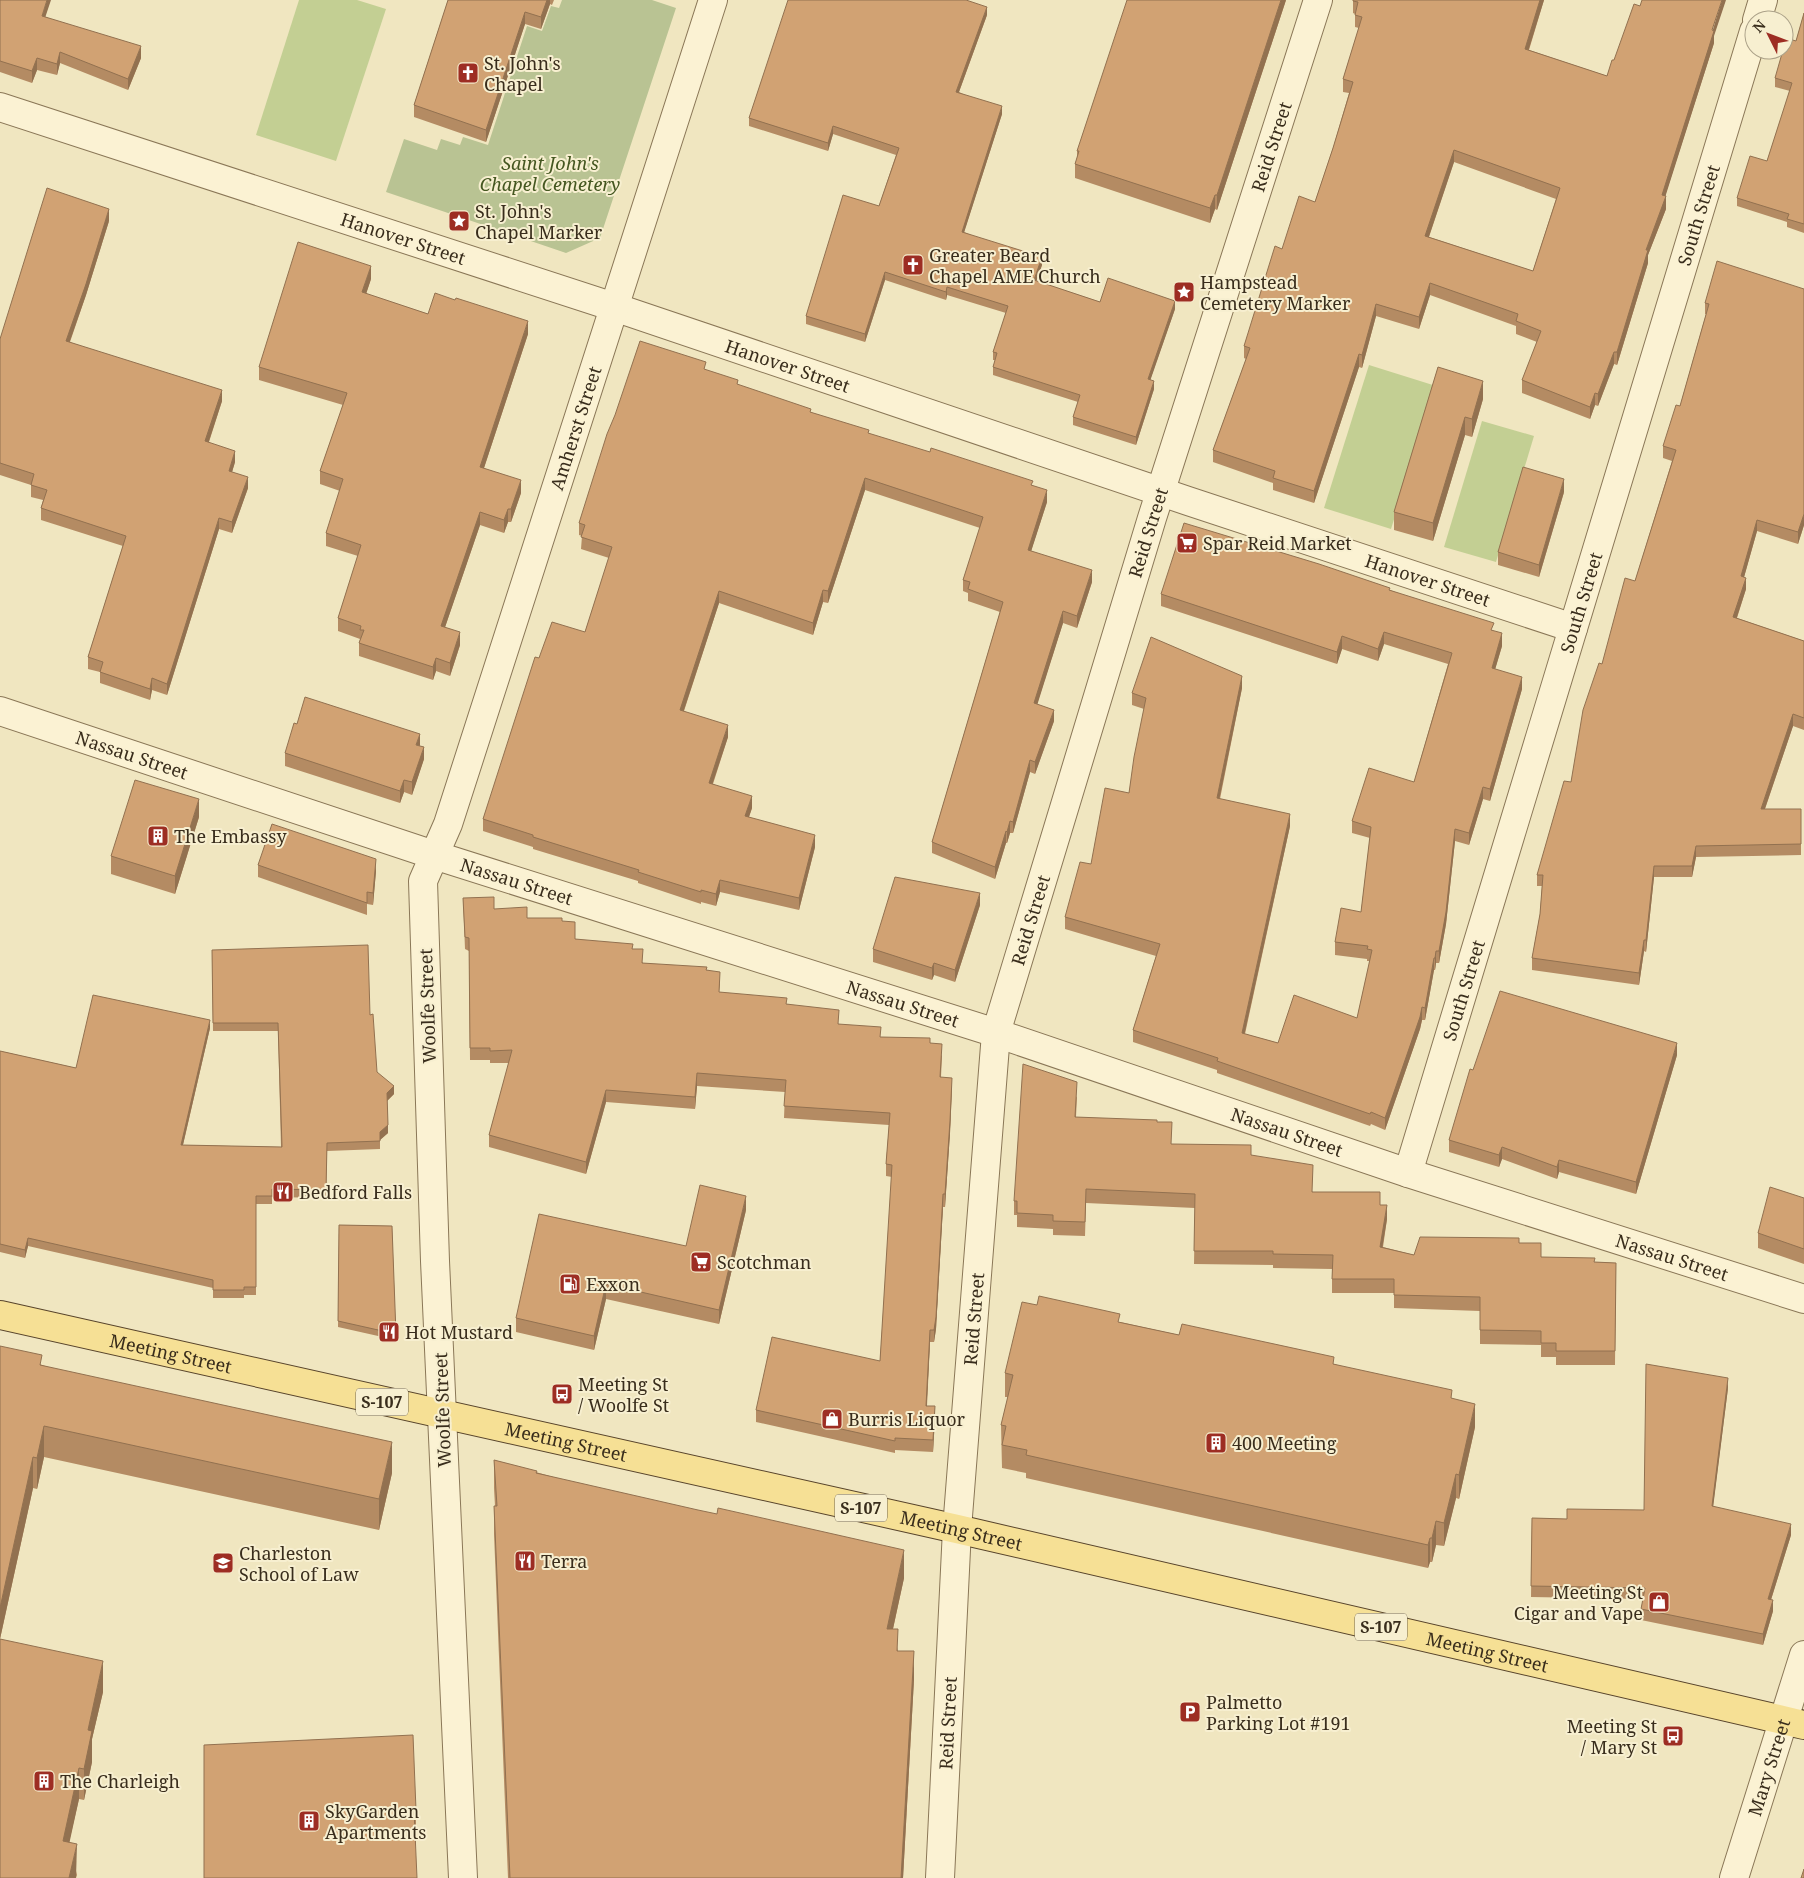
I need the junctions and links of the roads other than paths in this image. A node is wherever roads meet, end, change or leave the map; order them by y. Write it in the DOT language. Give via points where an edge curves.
graph roads {
  1 [pos="713,0"];
  2 [pos="1318,0"];
  3 [pos="1745,60"];
  4 [pos="0,107"];
  5 [pos="614,307"];
  6 [pos="1161,492"];
  7 [pos="1573,628"];
  8 [pos="0,711"];
  9 [pos="434,855"];
  10 [pos="996,1033"];
  11 [pos="1408,1173"];
  12 [pos="1804,1299"];
  13 [pos="0,1315"];
  14 [pos="442,1415"];
  15 [pos="957,1529"];
  16 [pos="1804,1655"];
  17 [pos="1794,1723"];
  18 [pos="463,1878"];
  19 [pos="940,1878"];
  20 [pos="1734,1878"];
  1 -- 5 [label="street, Amherst Street"];
  2 -- 6 [label="street, Reid Street"];
  3 -- 7 [label="street, South Street"];
  4 -- 5 [label="street, Hanover Street"];
  5 -- 6 [label="street, Hanover Street"];
  5 -- 9 [label="street, Amherst Street" via="448,824"];
  6 -- 7 [label="street, Hanover Street"];
  6 -- 10 [label="street, Reid Street"];
  7 -- 11 [label="street, South Street"];
  8 -- 9 [label="street, Nassau Street"];
  9 -- 10 [label="street, Nassau Street"];
  9 -- 14 [label="street, Woolfe Street" via="423,881"];
  10 -- 11 [label="street, Nassau Street"];
  10 -- 15 [label="street, Reid Street"];
  11 -- 12 [label="street, Nassau Street"];
  13 -- 14 [label="main road, Meeting Street / S-107"];
  14 -- 15 [label="main road, Meeting Street / S-107"];
  14 -- 18 [label="street, Woolfe Street"];
  15 -- 17 [label="main road, Meeting Street / S-107"];
  15 -- 19 [label="street, Reid Street"];
  16 -- 17 [label="street, Mary Street"];
  17 -- 20 [label="street, Mary Street"];
}
